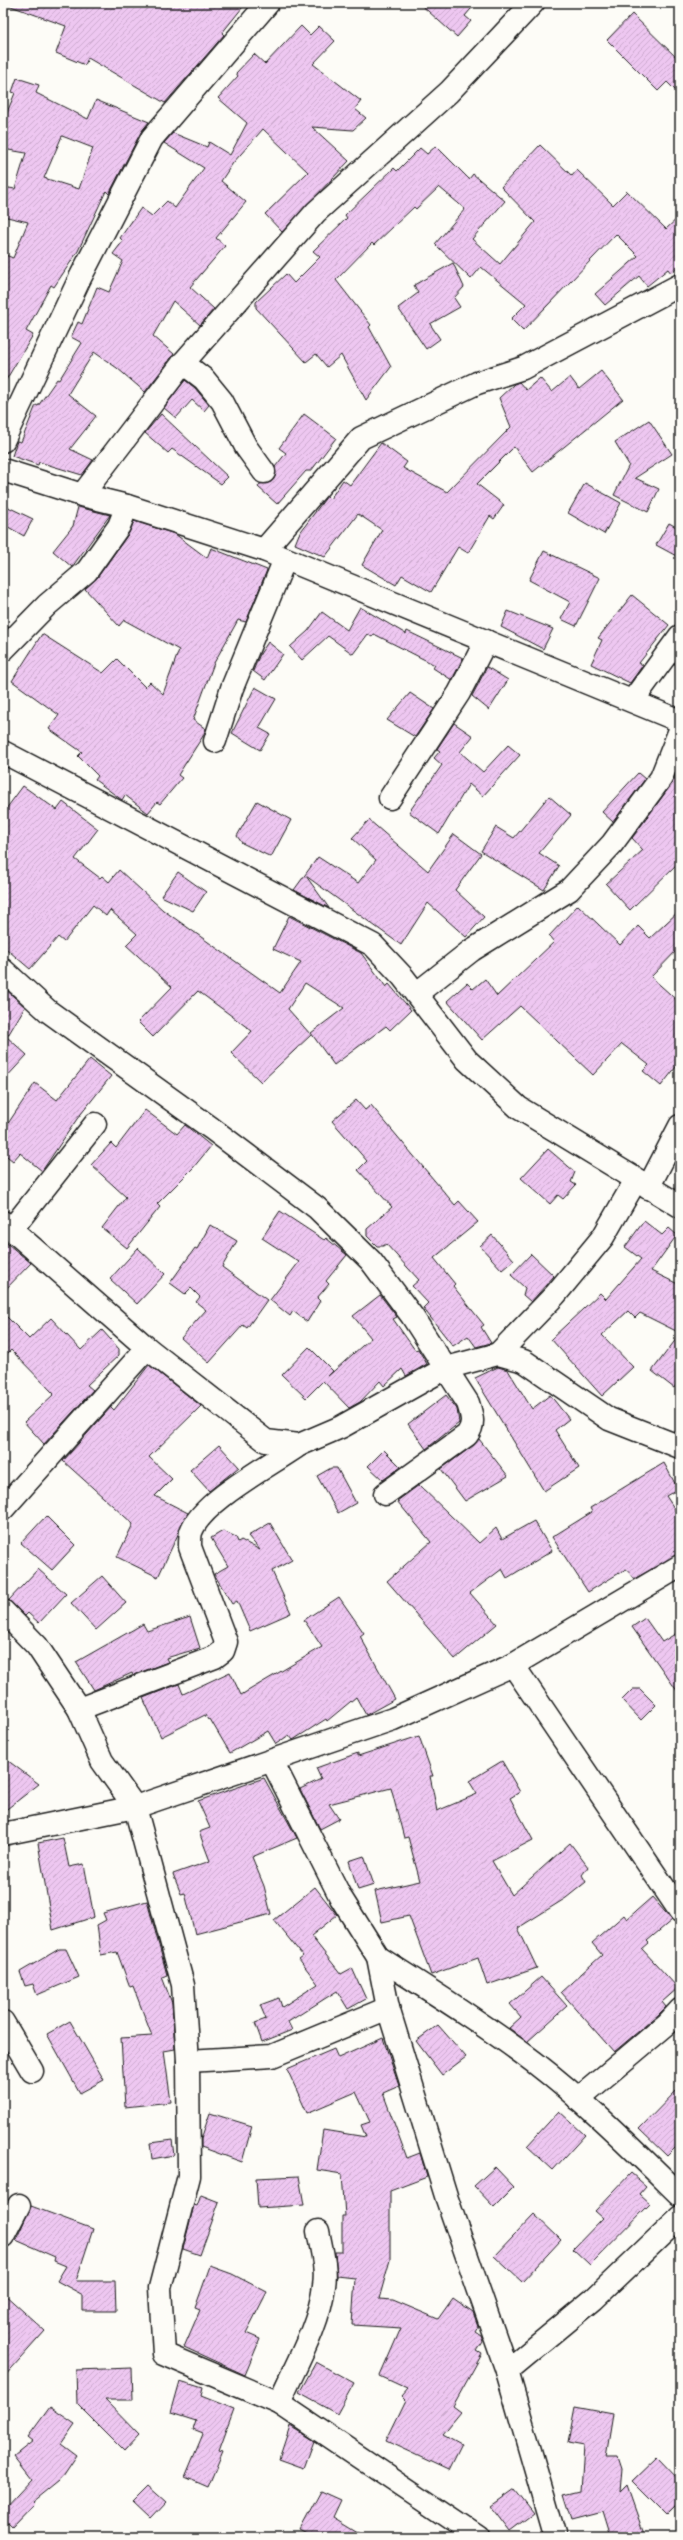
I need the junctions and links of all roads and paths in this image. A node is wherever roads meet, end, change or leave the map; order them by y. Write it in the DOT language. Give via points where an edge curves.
graph roads {
  1 [pos="268,3"];
  2 [pos="533,3"];
  3 [pos="680,285"];
  4 [pos="183,363"];
  5 [pos="3,441"];
  6 [pos="3,470"];
  7 [pos="264,472"];
  8 [pos="82,495"];
  9 [pos="127,506"];
  10 [pos="264,550"];
  11 [pos="285,559"];
  12 [pos="680,636"];
  13 [pos="486,641"];
  14 [pos="3,650"];
  15 [pos="633,700"];
  16 [pos="680,721"];
  17 [pos="680,730"];
  18 [pos="216,741"];
  19 [pos="3,752"];
  20 [pos="390,798"];
  21 [pos="3,970"];
  22 [pos="416,994"];
  23 [pos="95,1124"];
  24 [pos="680,1126"];
  25 [pos="642,1184"];
  26 [pos="680,1206"];
  27 [pos="7,1226"];
  28 [pos="147,1348"];
  29 [pos="498,1354"];
  30 [pos="446,1368"];
  31 [pos="299,1445"];
  32 [pos="680,1448"];
  33 [pos="385,1494"];
  34 [pos="3,1509"];
  35 [pos="680,1566"];
  36 [pos="3,1611"];
  37 [pos="512,1665"];
  38 [pos="79,1709"];
  39 [pos="272,1760"];
  40 [pos="135,1807"];
  41 [pos="3,1834"];
  42 [pos="680,1911"];
  43 [pos="378,1957"];
  44 [pos="388,2008"];
  45 [pos="680,2010"];
  46 [pos="3,2022"];
  47 [pos="188,2062"];
  48 [pos="32,2071"];
  49 [pos="578,2099"];
  50 [pos="680,2195"];
  51 [pos="19,2205"];
  52 [pos="680,2217"];
  53 [pos="318,2231"];
  54 [pos="3,2236"];
  55 [pos="507,2371"];
  56 [pos="278,2403"];
  57 [pos="478,2537"];
  58 [pos="555,2537"];
  1 -- 5 [label="street" via="152,138 80,278"];
  2 -- 4 [label="street" via="449,92 316,212"];
  3 -- 10 [label="street" via="523,368 477,383 361,438"];
  4 -- 7 [label="street" via="204,379 222,401 246,447"];
  4 -- 8 [label="street"];
  6 -- 8 [label="street"];
  8 -- 9 [label="street"];
  9 -- 10 [label="street"];
  9 -- 14 [label="street" via="119,526 87,571 47,605"];
  10 -- 11 [label="street"];
  11 -- 13 [label="street"];
  11 -- 18 [label="street" via="232,688"];
  12 -- 15 [label="street"];
  13 -- 15 [label="street"];
  13 -- 20 [label="street" via="459,693"];
  15 -- 16 [label="street"];
  17 -- 22 [label="street" via="661,778 612,844 569,890 472,950"];
  19 -- 22 [label="street" via="373,945"];
  21 -- 30 [label="street" via="48,1011 317,1208 371,1261 412,1316"];
  22 -- 25 [label="street" via="467,1060 519,1108"];
  23 -- 27 [label="street"];
  24 -- 25 [label="street"];
  25 -- 26 [label="street"];
  25 -- 29 [label="street" via="555,1295"];
  27 -- 28 [label="street"];
  28 -- 31 [label="street" via="266,1441"];
  28 -- 34 [label="street"];
  29 -- 30 [label="street"];
  29 -- 32 [label="street" via="524,1361 609,1419"];
  30 -- 31 [label="street" via="341,1427"];
  30 -- 33 [label="street" via="468,1403 473,1419 472,1428 467,1435"];
  31 -- 38 [label="street" via="225,1494 204,1511 191,1532 190,1547 226,1642 223,1651 215,1658"];
  35 -- 37 [label="street"];
  36 -- 38 [label="street" via="37,1646"];
  37 -- 39 [label="street" via="393,1719"];
  37 -- 42 [label="street"];
  38 -- 40 [label="street" via="102,1761"];
  39 -- 40 [label="street"];
  39 -- 43 [label="street" via="341,1898"];
  40 -- 41 [label="street"];
  40 -- 47 [label="street" via="183,1985"];
  43 -- 44 [label="street"];
  43 -- 49 [label="street" via="458,2008 534,2063"];
  44 -- 47 [label="street" via="272,2056"];
  44 -- 55 [label="street" via="447,2198"];
  45 -- 49 [label="street"];
  46 -- 48 [label="street"];
  47 -- 56 [label="street" via="189,2176 160,2288 164,2354"];
  49 -- 50 [label="street"];
  51 -- 54 [label="street"];
  52 -- 55 [label="street" via="594,2299"];
  53 -- 56 [label="street" via="324,2260 325,2285 317,2315"];
  55 -- 58 [label="street"];
  56 -- 57 [label="street"];
}
